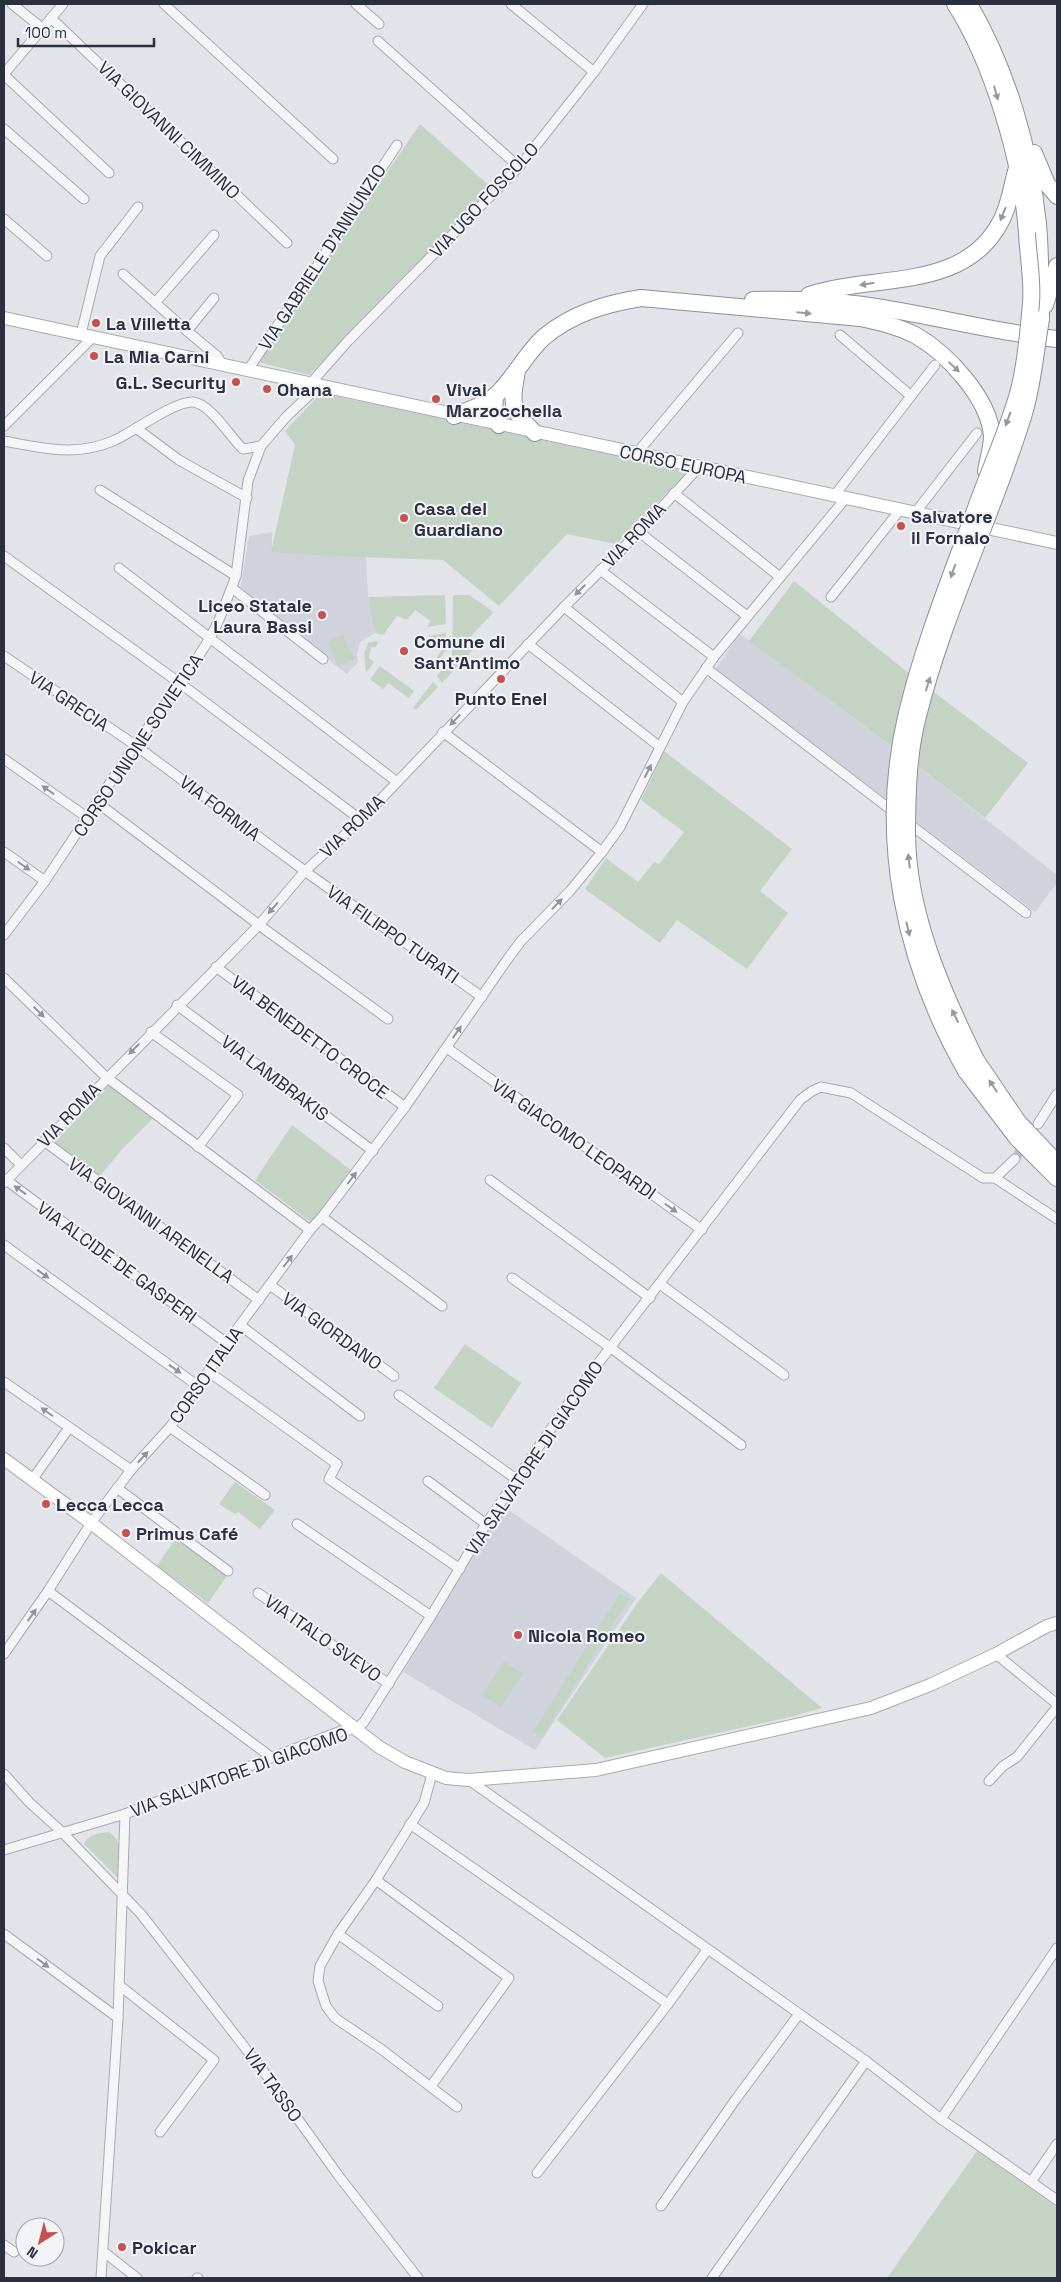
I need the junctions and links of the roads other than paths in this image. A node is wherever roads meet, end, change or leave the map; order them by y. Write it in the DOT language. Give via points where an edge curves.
graph roads {
  1 [pos="12,4"];
  2 [pos="63,4"];
  3 [pos="164,4"];
  4 [pos="356,4"];
  5 [pos="511,4"];
  6 [pos="643,4"];
  7 [pos="955,4"];
  8 [pos="968,4"];
  9 [pos="51,18"];
  10 [pos="378,24"];
  11 [pos="42,28"];
  12 [pos="378,41"];
  13 [pos="594,72"];
  14 [pos="4,75"];
  15 [pos="1012,100"];
  16 [pos="4,129"];
  17 [pos="396,145"];
  18 [pos="333,159"];
  19 [pos="519,167"];
  20 [pos="1017,168"];
  21 [pos="108,173"];
  22 [pos="1057,196"];
  23 [pos="84,199"];
  24 [pos="138,207"];
  25 [pos="4,219"];
  26 [pos="1033,232"];
  27 [pos="214,235"];
  28 [pos="287,243"];
  29 [pos="47,256"];
  30 [pos="1057,266"];
  31 [pos="123,274"];
  32 [pos="214,298"];
  33 [pos="794,300"];
  34 [pos="686,301"];
  35 [pos="156,303"];
  36 [pos="4,318"];
  37 [pos="1040,319"];
  38 [pos="186,331"];
  39 [pos="738,332"];
  40 [pos="87,335"];
  41 [pos="840,335"];
  42 [pos="1057,338"];
  43 [pos="222,364"];
  44 [pos="934,365"];
  45 [pos="248,370"];
  46 [pos="517,371"];
  47 [pos="314,385"];
  48 [pos="495,396"];
  49 [pos="911,396"];
  50 [pos="512,402"];
  51 [pos="454,416"];
  52 [pos="499,425"];
  53 [pos="4,426"];
  54 [pos="136,428"];
  55 [pos="535,433"];
  56 [pos="977,433"];
  57 [pos="4,441"];
  58 [pos="261,446"];
  59 [pos="636,454"];
  60 [pos="699,467"];
  61 [pos="100,490"];
  62 [pos="982,492"];
  63 [pos="674,493"];
  64 [pos="247,498"];
  65 [pos="839,498"];
  66 [pos="900,510"];
  67 [pos="915,513"];
  68 [pos="639,532"];
  69 [pos="1057,543"];
  70 [pos="4,556"];
  71 [pos="119,568"];
  72 [pos="600,570"];
  73 [pos="236,576"];
  74 [pos="780,577"];
  75 [pos="232,588"];
  76 [pos="831,597"];
  77 [pos="564,607"];
  78 [pos="747,616"];
  79 [pos="210,638"];
  80 [pos="528,644"];
  81 [pos="4,656"];
  82 [pos="714,657"];
  83 [pos="323,659"];
  84 [pos="706,668"];
  85 [pos="181,684"];
  86 [pos="683,702"];
  87 [pos="443,732"];
  88 [pos="135,745"];
  89 [pos="660,747"];
  90 [pos="4,759"];
  91 [pos="397,782"];
  92 [pos="98,803"];
  93 [pos="88,818"];
  94 [pos="361,820"];
  95 [pos="4,852"];
  96 [pos="602,852"];
  97 [pos="305,872"];
  98 [pos="45,881"];
  99 [pos="1026,913"];
  100 [pos="259,924"];
  101 [pos="6,929"];
  102 [pos="216,967"];
  103 [pos="4,978"];
  104 [pos="482,997"];
  105 [pos="177,1005"];
  106 [pos="388,1019"];
  107 [pos="151,1032"];
  108 [pos="447,1048"];
  109 [pos="971,1066"];
  110 [pos="106,1077"];
  111 [pos="1057,1094"];
  112 [pos="405,1107"];
  113 [pos="1038,1124"];
  114 [pos="44,1141"];
  115 [pos="198,1147"];
  116 [pos="4,1148"];
  117 [pos="373,1150"];
  118 [pos="1014,1159"];
  119 [pos="1057,1163"];
  120 [pos="21,1165"];
  121 [pos="995,1178"];
  122 [pos="1057,1178"];
  123 [pos="490,1180"];
  124 [pos="5,1182"];
  125 [pos="322,1217"];
  126 [pos="1057,1219"];
  127 [pos="310,1230"];
  128 [pos="702,1230"];
  129 [pos="4,1245"];
  130 [pos="512,1278"];
  131 [pos="660,1284"];
  132 [pos="270,1285"];
  133 [pos="650,1298"];
  134 [pos="259,1300"];
  135 [pos="442,1306"];
  136 [pos="240,1325"];
  137 [pos="228,1344"];
  138 [pos="611,1348"];
  139 [pos="209,1372"];
  140 [pos="784,1375"];
  141 [pos="394,1376"];
  142 [pos="4,1382"];
  143 [pos="198,1386"];
  144 [pos="399,1395"];
  145 [pos="360,1416"];
  146 [pos="170,1427"];
  147 [pos="70,1428"];
  148 [pos="741,1445"];
  149 [pos="4,1459"];
  150 [pos="130,1470"];
  151 [pos="516,1479"];
  152 [pos="32,1480"];
  153 [pos="428,1481"];
  154 [pos="117,1488"];
  155 [pos="265,1495"];
  156 [pos="91,1522"];
  157 [pos="297,1524"];
  158 [pos="486,1524"];
  159 [pos="460,1569"];
  160 [pos="228,1571"];
  161 [pos="48,1591"];
  162 [pos="258,1593"];
  163 [pos="431,1616"];
  164 [pos="1057,1623"];
  165 [pos="4,1654"];
  166 [pos="996,1654"];
  167 [pos="389,1684"];
  168 [pos="1057,1705"];
  169 [pos="356,1729"];
  170 [pos="271,1757"];
  171 [pos="4,1774"];
  172 [pos="432,1774"];
  173 [pos="469,1780"];
  174 [pos="989,1781"];
  175 [pos="125,1814"];
  176 [pos="410,1824"];
  177 [pos="62,1832"];
  178 [pos="4,1850"];
  179 [pos="376,1880"];
  180 [pos="123,1896"];
  181 [pos="4,1934"];
  182 [pos="338,1934"];
  183 [pos="1057,1948"];
  184 [pos="707,1950"];
  185 [pos="119,1985"];
  186 [pos="668,2004"];
  187 [pos="438,2006"];
  188 [pos="799,2014"];
  189 [pos="118,2018"];
  190 [pos="866,2061"];
  191 [pos="431,2086"];
  192 [pos="457,2107"];
  193 [pos="941,2119"];
  194 [pos="160,2132"];
  195 [pos="1057,2144"];
  196 [pos="537,2172"];
  197 [pos="1031,2182"];
  198 [pos="1057,2200"];
  199 [pos="661,2206"];
  200 [pos="4,2245"];
  201 [pos="14,2252"];
  202 [pos="104,2252"];
  203 [pos="101,2278"];
  204 [pos="137,2278"];
  205 [pos="418,2278"];
  206 [pos="712,2278"];
  1 -- 11 [label="street"];
  2 -- 9 [label="street"];
  3 -- 18 [label="street"];
  4 -- 10 [label="street"];
  5 -- 13 [label="street"];
  6 -- 13 [label="street, VIA UGO FOSCOLO"];
  7 -- 20 [label="highway, one-way" via="991,78"];
  8 -- 15 [label="highway" via="996,58"];
  9 -- 11 [label="street"];
  9 -- 28 [label="street, VIA GIOVANNI CIMMINO"];
  11 -- 14 [label="street"];
  12 -- 19 [label="street"];
  13 -- 19 [label="street, VIA UGO FOSCOLO"];
  14 -- 21 [label="street"];
  15 -- 22 [label="highway" via="1024,118 1042,174"];
  15 -- 26 [label="highway" via="1026,153"];
  16 -- 23 [label="street"];
  17 -- 45 [label="street, VIA GABRIELE D'ANNUNZIO"];
  19 -- 47 [label="street, VIA UGO FOSCOLO" via="348,340"];
  20 -- 26 [label="highway"];
  20 -- 33 [label="highway, one-way" via="998,226 981,248 957,265 927,274 822,291"];
  24 -- 40 [label="street" via="100,256"];
  25 -- 29 [label="street"];
  26 -- 37 [label="highway"];
  26 -- 62 [label="highway, one-way, bridge" via="1031,301 1019,389"];
  27 -- 35 [label="street"];
  30 -- 37 [label="highway"];
  31 -- 35 [label="street"];
  32 -- 38 [label="street"];
  33 -- 34 [label="highway"];
  33 -- 42 [label="highway" via="872,306 1013,333"];
  34 -- 46 [label="highway" via="641,298 587,310 543,338"];
  34 -- 62 [label="highway, one-way, bridge" via="860,318 892,325 916,336 959,371 982,403 992,437"];
  35 -- 38 [label="street"];
  36 -- 40 [label="street, CORSO EUROPA"];
  109 -- 37 [label="highway, one-way, bridge" via="929,952 913,885 907,836 910,767 918,716 947,624 1021,424 1032,380"];
  38 -- 43 [label="street" via="218,356"];
  39 -- 59 [label="street"];
  40 -- 43 [label="street, CORSO EUROPA"];
  40 -- 53 [label="street"];
  41 -- 49 [label="street"];
  43 -- 45 [label="street, CORSO EUROPA"];
  44 -- 49 [label="street, CORSO ITALIA"];
  45 -- 47 [label="street, CORSO EUROPA"];
  46 -- 48 [label="highway"];
  46 -- 50 [label="highway"];
  47 -- 51 [label="street, CORSO EUROPA"];
  47 -- 58 [label="street, CORSO UNIONE SOVIETICA"];
  48 -- 51 [label="highway"];
  48 -- 52 [label="highway" via="494,414"];
  49 -- 65 [label="street, CORSO ITALIA"];
  50 -- 52 [label="highway"];
  50 -- 55 [label="highway" via="521,420"];
  51 -- 52 [label="street, CORSO EUROPA"];
  52 -- 55 [label="street, CORSO EUROPA"];
  54 -- 57 [label="street" via="114,441 90,449 65,451"];
  54 -- 58 [label="street" via="193,402 215,416 243,449"];
  54 -- 64 [label="street" via="179,460"];
  55 -- 59 [label="street, CORSO EUROPA"];
  56 -- 67 [label="street"];
  58 -- 64 [label="street, CORSO UNIONE SOVIETICA" via="248,481"];
  59 -- 60 [label="street, CORSO EUROPA"];
  60 -- 63 [label="street, VIA ROMA"];
  60 -- 65 [label="street, CORSO EUROPA"];
  61 -- 73 [label="street"];
  62 -- 109 [label="highway, one-way, bridge" via="928,641 906,714 894,816 900,890 915,957 947,1038"];
  63 -- 68 [label="street, VIA ROMA"];
  63 -- 74 [label="street"];
  64 -- 73 [label="street, CORSO UNIONE SOVIETICA"];
  65 -- 66 [label="street, CORSO EUROPA"];
  65 -- 74 [label="street, CORSO ITALIA"];
  66 -- 67 [label="street, CORSO EUROPA"];
  66 -- 76 [label="street"];
  67 -- 69 [label="street, CORSO EUROPA"];
  68 -- 72 [label="street, VIA ROMA"];
  68 -- 78 [label="street"];
  70 -- 85 [label="street"];
  71 -- 79 [label="street"];
  72 -- 77 [label="street, VIA ROMA, one-way"];
  72 -- 82 [label="street"];
  73 -- 75 [label="street, CORSO UNIONE SOVIETICA"];
  74 -- 78 [label="street, CORSO ITALIA"];
  75 -- 79 [label="street, CORSO UNIONE SOVIETICA"];
  75 -- 83 [label="street"];
  77 -- 80 [label="street, VIA ROMA"];
  77 -- 86 [label="street"];
  78 -- 82 [label="street, CORSO ITALIA"];
  79 -- 85 [label="street, CORSO UNIONE SOVIETICA"];
  79 -- 91 [label="street"];
  80 -- 87 [label="street, VIA ROMA, one-way"];
  80 -- 89 [label="street"];
  81 -- 88 [label="street, VIA GRECIA"];
  82 -- 84 [label="street, CORSO ITALIA"];
  84 -- 86 [label="street, CORSO ITALIA"];
  84 -- 99 [label="street"];
  85 -- 88 [label="street, CORSO UNIONE SOVIETICA"];
  85 -- 94 [label="street"];
  86 -- 89 [label="street, CORSO ITALIA"];
  87 -- 91 [label="street, VIA ROMA"];
  87 -- 96 [label="street"];
  88 -- 92 [label="street, CORSO UNIONE SOVIETICA"];
  88 -- 97 [label="street, VIA FORMIA"];
  96 -- 89 [label="street, CORSO ITALIA, one-way" via="620,827"];
  93 -- 90 [label="street, one-way"];
  91 -- 94 [label="street, VIA ROMA"];
  92 -- 93 [label="street, CORSO UNIONE SOVIETICA"];
  92 -- 100 [label="street"];
  93 -- 98 [label="street, CORSO UNIONE SOVIETICA"];
  94 -- 97 [label="street, VIA ROMA"];
  95 -- 98 [label="street, one-way"];
  104 -- 96 [label="street, CORSO ITALIA, one-way" via="521,941 570,891"];
  97 -- 100 [label="street, VIA ROMA, one-way"];
  97 -- 104 [label="street, VIA FILIPPO TURATI"];
  98 -- 101 [label="street, CORSO UNIONE SOVIETICA"];
  100 -- 102 [label="street, VIA ROMA"];
  100 -- 106 [label="street"];
  102 -- 105 [label="street, VIA ROMA"];
  102 -- 112 [label="street, VIA BENEDETTO CROCE"];
  103 -- 110 [label="street, one-way"];
  108 -- 104 [label="street, CORSO ITALIA, one-way"];
  105 -- 107 [label="street, VIA ROMA"];
  105 -- 117 [label="street, VIA LAMBRAKIS"];
  107 -- 110 [label="street, VIA ROMA, one-way"];
  107 -- 115 [label="street" via="238,1095"];
  108 -- 112 [label="street, CORSO ITALIA"];
  108 -- 128 [label="street, VIA GIACOMO LEOPARDI, one-way"];
  119 -- 109 [label="highway, one-way"];
  109 -- 122 [label="highway" via="1017,1138"];
  110 -- 114 [label="street, VIA ROMA"];
  110 -- 115 [label="street"];
  111 -- 113 [label="street"];
  112 -- 117 [label="street, CORSO ITALIA"];
  114 -- 120 [label="street, VIA ROMA"];
  114 -- 134 [label="street, VIA GIOVANNI ARENELLA"];
  115 -- 127 [label="street"];
  116 -- 120 [label="street"];
  125 -- 117 [label="street, CORSO ITALIA, one-way"];
  118 -- 121 [label="street"];
  120 -- 124 [label="street, VIA ROMA"];
  121 -- 126 [label="street, VIA SALVATORE DI GIACOMO"];
  121 -- 128 [label="street, VIA SALVATORE DI GIACOMO" via="983,1178 851,1092 821,1086 800,1100"];
  123 -- 133 [label="street"];
  137 -- 124 [label="street, VIA ALCIDE DE GASPERI, one-way"];
  125 -- 127 [label="street, CORSO ITALIA"];
  125 -- 135 [label="street"];
  132 -- 127 [label="street, CORSO ITALIA, one-way"];
  128 -- 131 [label="street, VIA SALVATORE DI GIACOMO"];
  129 -- 143 [label="street, one-way"];
  130 -- 138 [label="street"];
  131 -- 133 [label="street, VIA SALVATORE DI GIACOMO"];
  131 -- 140 [label="street"];
  132 -- 134 [label="street, CORSO ITALIA"];
  132 -- 141 [label="street, VIA GIORDANO"];
  133 -- 138 [label="street, VIA SALVATORE DI GIACOMO"];
  134 -- 136 [label="street, CORSO ITALIA"];
  136 -- 137 [label="street, CORSO ITALIA"];
  136 -- 145 [label="street"];
  137 -- 139 [label="street, CORSO ITALIA"];
  138 -- 148 [label="street"];
  138 -- 151 [label="street, VIA SALVATORE DI GIACOMO"];
  139 -- 143 [label="street, CORSO ITALIA"];
  139 -- 159 [label="street" via="337,1464 329,1479"];
  147 -- 142 [label="street, one-way"];
  143 -- 146 [label="street, CORSO ITALIA"];
  144 -- 151 [label="street"];
  150 -- 146 [label="street, CORSO ITALIA, one-way"];
  146 -- 155 [label="street"];
  147 -- 150 [label="street"];
  147 -- 152 [label="street"];
  149 -- 152 [label="street"];
  150 -- 154 [label="street, CORSO ITALIA"];
  151 -- 158 [label="street, VIA SALVATORE DI GIACOMO"];
  152 -- 156 [label="street"];
  153 -- 158 [label="street"];
  154 -- 156 [label="street, CORSO ITALIA"];
  154 -- 160 [label="street"];
  156 -- 161 [label="street, CORSO ITALIA"];
  156 -- 169 [label="street"];
  157 -- 163 [label="street"];
  158 -- 159 [label="street, VIA SALVATORE DI GIACOMO"];
  159 -- 163 [label="street, VIA SALVATORE DI GIACOMO"];
  165 -- 161 [label="street, CORSO ITALIA, one-way"];
  161 -- 170 [label="street"];
  162 -- 167 [label="street, VIA ITALO SVEVO"];
  163 -- 167 [label="street, VIA SALVATORE DI GIACOMO"];
  164 -- 166 [label="street"];
  166 -- 168 [label="street"];
  166 -- 173 [label="street" via="871,1708 596,1770"];
  167 -- 169 [label="street, VIA SALVATORE DI GIACOMO"];
  168 -- 174 [label="street" via="1018,1757 1003,1766"];
  169 -- 170 [label="street, VIA SALVATORE DI GIACOMO" via="341,1731"];
  169 -- 172 [label="street" via="392,1755"];
  170 -- 175 [label="street, VIA SALVATORE DI GIACOMO"];
  171 -- 177 [label="street, VIA TASSO"];
  172 -- 173 [label="street"];
  172 -- 176 [label="street" via="424,1803"];
  173 -- 184 [label="street"];
  175 -- 177 [label="street, VIA SALVATORE DI GIACOMO"];
  175 -- 180 [label="street"];
  176 -- 179 [label="street"];
  176 -- 186 [label="street"];
  177 -- 178 [label="street, VIA SALVATORE DI GIACOMO"];
  177 -- 180 [label="street, VIA TASSO"];
  179 -- 182 [label="street"];
  179 -- 191 [label="street" via="509,1978"];
  180 -- 185 [label="street"];
  180 -- 205 [label="street, VIA TASSO" via="197,1984 338,2176"];
  181 -- 189 [label="street, one-way"];
  182 -- 187 [label="street"];
  182 -- 191 [label="street" via="320,1966 318,1980 326,2006 335,2018"];
  183 -- 193 [label="street"];
  184 -- 186 [label="street"];
  184 -- 188 [label="street"];
  185 -- 189 [label="street"];
  185 -- 194 [label="street" via="214,2060"];
  186 -- 196 [label="street"];
  188 -- 190 [label="street"];
  188 -- 199 [label="street"];
  189 -- 202 [label="street"];
  190 -- 193 [label="street"];
  190 -- 206 [label="street"];
  191 -- 192 [label="street"];
  193 -- 197 [label="street"];
  195 -- 197 [label="street"];
  197 -- 198 [label="street"];
  200 -- 201 [label="street"];
  202 -- 203 [label="street"];
  202 -- 204 [label="street"];
}
